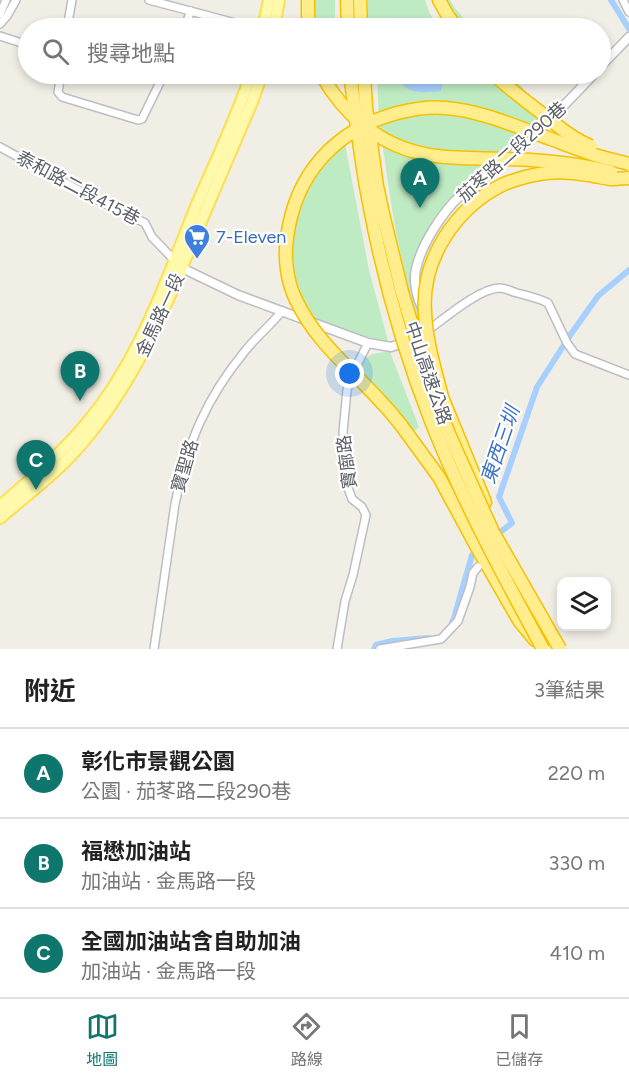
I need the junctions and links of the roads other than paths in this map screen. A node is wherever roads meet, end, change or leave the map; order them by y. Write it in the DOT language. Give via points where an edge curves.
graph roads {
  1 [pos="6,0"];
  2 [pos="16,0"];
  3 [pos="72,0"];
  4 [pos="150,0"];
  5 [pos="269,0"];
  6 [pos="279,0"];
  7 [pos="308,0"];
  8 [pos="347,0"];
  9 [pos="360,0"];
  10 [pos="439,0"];
  11 [pos="623,0"];
  12 [pos="191,11"];
  13 [pos="629,12"];
  14 [pos="0,14"];
  15 [pos="69,18"];
  16 [pos="188,18"];
  17 [pos="217,18"];
  18 [pos="265,18"];
  19 [pos="276,18"];
  20 [pos="308,18"];
  21 [pos="348,18"];
  22 [pos="361,18"];
  23 [pos="450,18"];
  24 [pos="0,24"];
  25 [pos="0,36"];
  26 [pos="628,37"];
  27 [pos="18,42"];
  28 [pos="611,55"];
  29 [pos="59,84"];
  30 [pos="159,84"];
  31 [pos="247,84"];
  32 [pos="258,84"];
  33 [pos="327,84"];
  34 [pos="351,84"];
  35 [pos="365,84"];
  36 [pos="505,84"];
  37 [pos="585,84"];
  38 [pos="0,147"];
  39 [pos="629,162"];
  40 [pos="629,177"];
  41 [pos="484,201"];
  42 [pos="179,265"];
  43 [pos="282,310"];
  44 [pos="426,315"];
  45 [pos="427,333"];
  46 [pos="368,343"];
  47 [pos="629,375"];
  48 [pos="0,506"];
  49 [pos="0,518"];
  50 [pos="494,532"];
  51 [pos="478,567"];
  52 [pos="154,649"];
  53 [pos="337,649"];
  54 [pos="380,649"];
  55 [pos="543,649"];
  56 [pos="560,649"];
  1 -- 14 [label="street"];
  2 -- 24 [label="street"];
  3 -- 15 [label="street"];
  4 -- 12 [label="street"];
  5 -- 18 [label="main road"];
  6 -- 19 [label="main road"];
  7 -- 20 [label="highway"];
  8 -- 21 [label="highway"];
  9 -- 22 [label="highway"];
  10 -- 23 [label="highway"];
  11 -- 13 [label="street"];
  12 -- 16 [label="street"];
  12 -- 17 [label="street"];
  25 -- 27 [label="street"];
  26 -- 28 [label="street"];
  29 -- 30 [label="street" via="62,97 138,120"];
  31 -- 42 [label="main road, 金馬路一段" via="196,208"];
  32 -- 42 [label="main road, 金馬路一段"];
  33 -- 40 [label="highway, bridge" via="365,128 404,148 438,156 575,164"];
  34 -- 55 [label="highway, 中山高速公路, bridge" via="369,207 404,346 463,495"];
  35 -- 50 [label="highway, 中山高速公路, bridge" via="377,186 402,292 432,391"];
  36 -- 39 [label="highway, bridge" via="583,143"];
  37 -- 44 [label="street, 茄苳路二段290巷" via="522,148 463,194 444,215 416,270 418,299"];
  38 -- 42 [label="street, 泰和路二段415巷" via="145,223 152,237"];
  39 -- 55 [label="highway, bridge" via="599,156 491,117 447,108 404,111 359,128 332,146 302,186 288,227 289,279 313,331 383,404 427,459 520,622"];
  40 -- 50 [label="highway, bridge" via="611,179 554,172 506,183 463,213 443,239 432,263 425,293 427,339 442,397"];
  41 -- 44 [label="street" via="450,234 436,260 428,280"];
  42 -- 43 [label="street" via="238,295"];
  42 -- 48 [label="main road, 金馬路一段" via="104,401 59,453"];
  42 -- 49 [label="main road, 金馬路一段" via="148,344 114,401 70,457"];
  43 -- 46 [label="street"];
  43 -- 52 [label="street, 寶聖路" via="225,376 196,430 175,504"];
  44 -- 45 [label="street, 茄苳路二段290巷"];
  45 -- 46 [label="street" via="391,347"];
  45 -- 47 [label="street" via="469,300 496,288 507,288 548,303 575,354"];
  46 -- 53 [label="street, 寶廍路" via="347,390 343,432 347,484 352,499 366,515"];
  50 -- 56 [label="highway, 中山高速公路, bridge"];
  51 -- 54 [label="street" via="458,621 441,639"];
}
